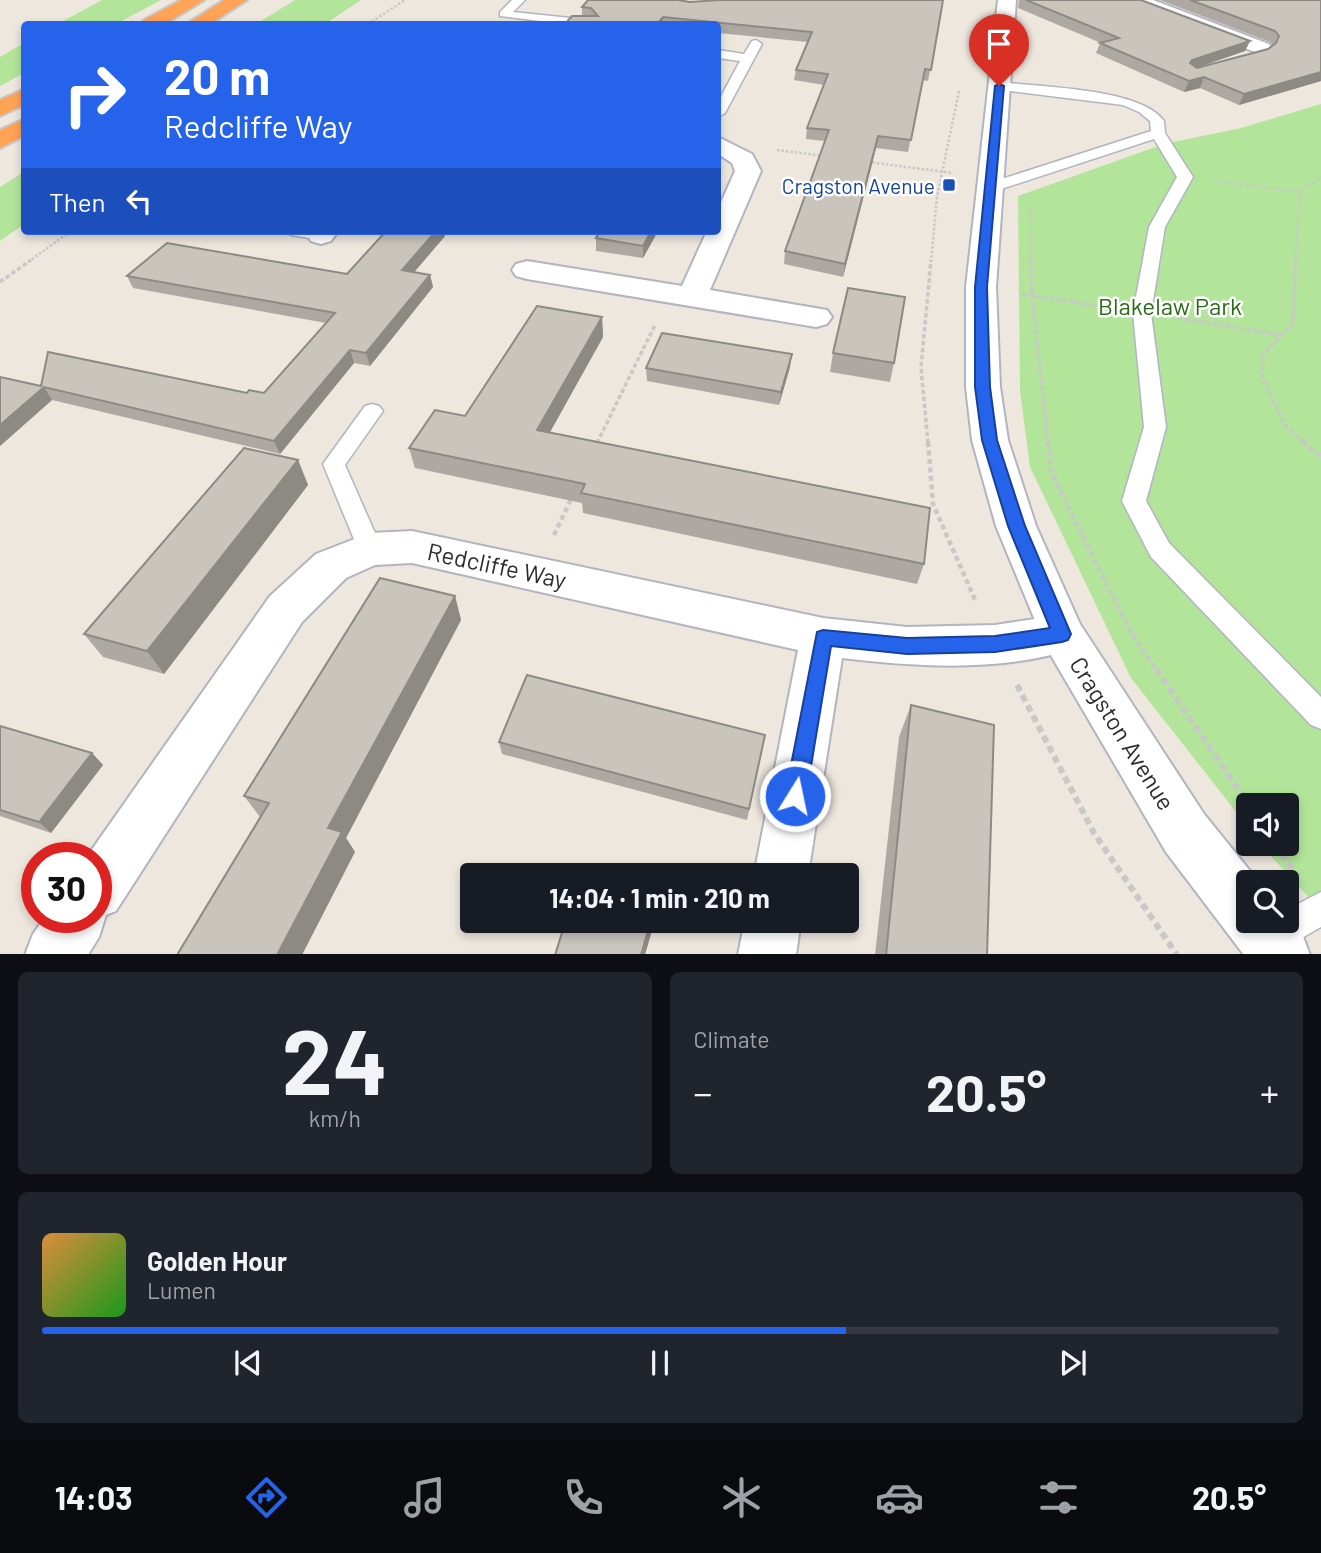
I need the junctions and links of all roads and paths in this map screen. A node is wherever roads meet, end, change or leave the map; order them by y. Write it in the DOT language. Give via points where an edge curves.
graph roads {
  1 [pos="195,0"];
  2 [pos="238,0"];
  3 [pos="405,0"];
  4 [pos="519,0"];
  5 [pos="1007,0"];
  6 [pos="1136,0"];
  7 [pos="156,21"];
  8 [pos="202,21"];
  9 [pos="373,21"];
  10 [pos="561,21"];
  11 [pos="1194,22"];
  12 [pos="1161,32"];
  13 [pos="756,44"];
  14 [pos="1253,53"];
  15 [pos="721,54"];
  16 [pos="748,58"];
  17 [pos="999,86"];
  18 [pos="21,98"];
  19 [pos="721,108"];
  20 [pos="0,109"];
  21 [pos="21,128"];
  22 [pos="1158,133"];
  23 [pos="0,141"];
  24 [pos="721,146"];
  25 [pos="770,149"];
  26 [pos="836,158"];
  27 [pos="863,161"];
  28 [pos="1321,177"];
  29 [pos="990,183"];
  30 [pos="721,221"];
  31 [pos="65,235"];
  32 [pos="713,235"];
  33 [pos="527,270"];
  34 [pos="0,282"];
  35 [pos="681,295"];
  36 [pos="816,317"];
  37 [pos="372,411"];
  38 [pos="594,452"];
  39 [pos="1321,457"];
  40 [pos="576,488"];
  41 [pos="370,549"];
  42 [pos="535,573"];
  43 [pos="1062,634"];
  44 [pos="823,638"];
  45 [pos="1321,716"];
  46 [pos="783,863"];
  47 [pos="112,867"];
  48 [pos="1236,899"];
  49 [pos="1321,909"];
  50 [pos="1299,918"];
  51 [pos="68,933"];
  52 [pos="771,933"];
  53 [pos="54,954"];
  54 [pos="767,954"];
  1 -- 7 [label="highway"];
  2 -- 8 [label="highway"];
  3 -- 9 [label="path"];
  4 -- 10 [label="lane" via="504,15"];
  5 -- 17 [label="street, Cragston Avenue"];
  6 -- 11 [label="street"];
  11 -- 12 [label="street"];
  11 -- 14 [label="street"];
  13 -- 16 [label="lane"];
  15 -- 16 [label="lane"];
  16 -- 19 [label="lane"];
  17 -- 22 [label="lane" via="1126,101 1158,120"];
  17 -- 29 [label="street, Cragston Avenue"];
  18 -- 20 [label="highway"];
  21 -- 23 [label="highway"];
  22 -- 29 [label="lane"];
  22 -- 45 [label="lane" via="1185,177 1157,227 1142,313 1155,427 1135,501 1160,550"];
  24 -- 30 [label="street" via="743,159 748,171"];
  25 -- 26 [label="path"];
  27 -- 29 [label="path"];
  28 -- 39 [label="path" via="1300,192 1293,324 1263,355 1262,377 1286,427"];
  29 -- 43 [label="street, Cragston Avenue" via="981,287 983,387 990,440 1017,526"];
  31 -- 34 [label="path"];
  32 -- 35 [label="street"];
  33 -- 35 [label="street"];
  35 -- 36 [label="street"];
  35 -- 38 [label="path"];
  37 -- 41 [label="lane" via="334,464"];
  40 -- 42 [label="path"];
  41 -- 42 [label="street, Redcliffe Way" via="412,547"];
  41 -- 47 [label="street, Redcliffe Way" via="331,566 286,609"];
  42 -- 44 [label="street, Redcliffe Way"];
  43 -- 44 [label="street, Redcliffe Way" via="995,644 907,646"];
  43 -- 48 [label="street, Cragston Avenue" via="1185,833"];
  44 -- 46 [label="street"];
  49 -- 50 [label="lane"];
  51 -- 53 [label="street"];
  52 -- 54 [label="street"];
}
